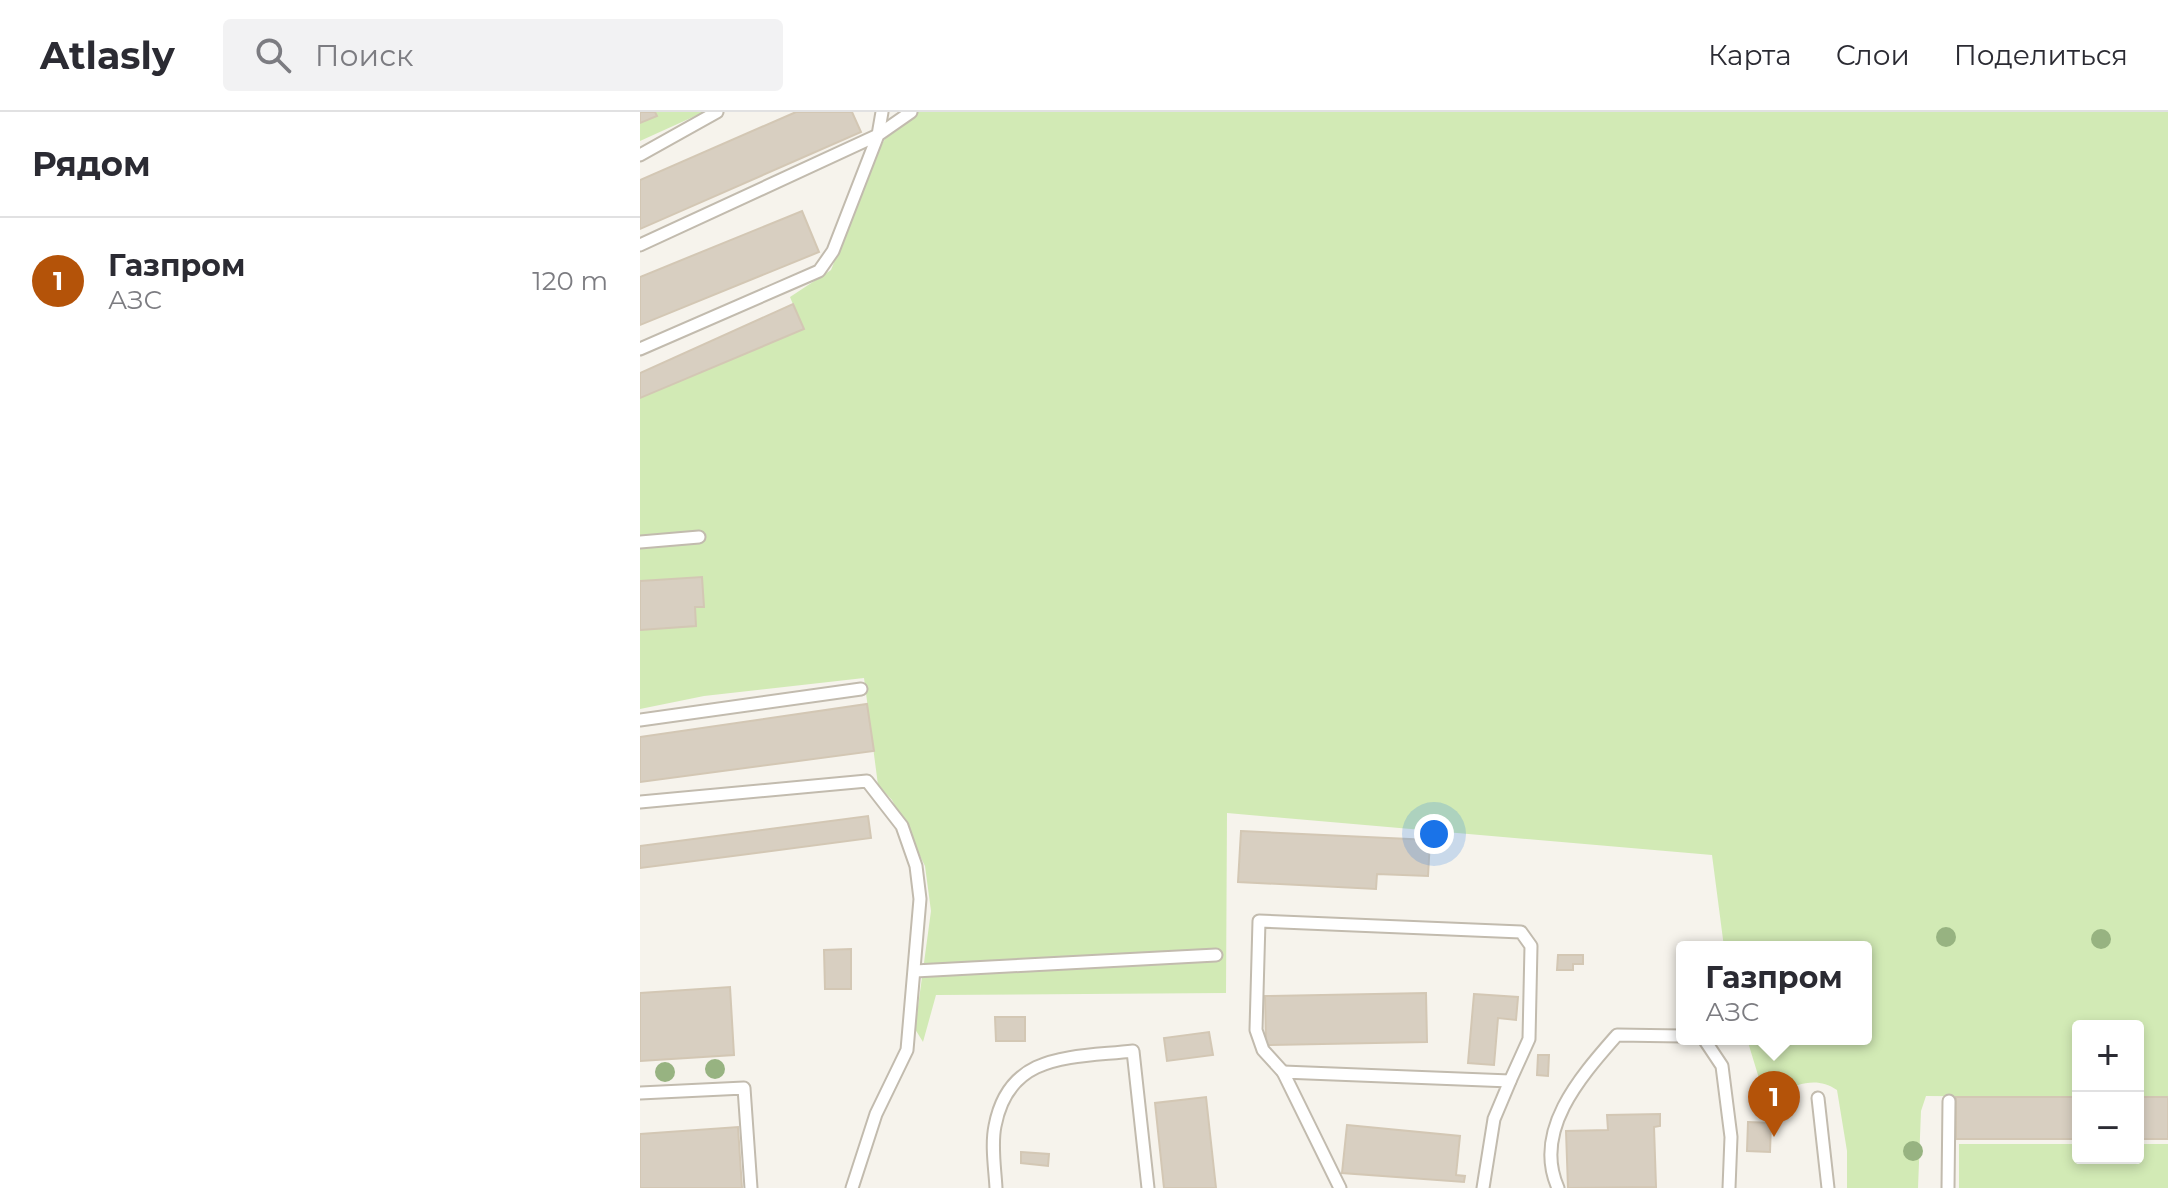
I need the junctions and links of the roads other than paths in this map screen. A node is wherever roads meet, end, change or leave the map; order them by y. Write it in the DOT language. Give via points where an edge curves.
graph roads {
  1 [pos="717,112"];
  2 [pos="882,112"];
  3 [pos="911,112"];
  4 [pos="878,135"];
  5 [pos="640,155"];
  6 [pos="640,245"];
  7 [pos="640,349"];
  8 [pos="699,537"];
  9 [pos="640,542"];
  10 [pos="861,689"];
  11 [pos="640,720"];
  12 [pos="640,802"];
  13 [pos="1216,955"];
  14 [pos="915,971"];
  15 [pos="1676,1036"];
  16 [pos="1708,1045"];
  17 [pos="1283,1072"];
  18 [pos="1510,1081"];
  19 [pos="640,1093"];
  20 [pos="1818,1098"];
  21 [pos="1949,1101"];
  22 [pos="751,1188"];
  23 [pos="852,1188"];
  24 [pos="996,1188"];
  25 [pos="1148,1188"];
  26 [pos="1340,1188"];
  27 [pos="1483,1188"];
  28 [pos="1558,1188"];
  29 [pos="1729,1188"];
  30 [pos="1828,1188"];
  31 [pos="1948,1188"];
  1 -- 5 [label="lane"];
  2 -- 4 [label="lane"];
  3 -- 4 [label="lane"];
  4 -- 6 [label="lane"];
  4 -- 7 [label="lane" via="839,237 819,271"];
  8 -- 9 [label="lane"];
  10 -- 11 [label="lane"];
  12 -- 14 [label="lane" via="867,781 902,826 916,866 920,899"];
  13 -- 14 [label="lane"];
  14 -- 23 [label="lane" via="907,1050 876,1114"];
  15 -- 28 [label="lane" via="1617,1035 1575,1084 1553,1132"];
  16 -- 29 [label="lane" via="1722,1066 1731,1137"];
  17 -- 18 [label="lane"];
  17 -- 18 [label="lane" via="1263,1050 1256,1030 1259,921 1521,932 1531,946 1529,1039"];
  17 -- 26 [label="lane"];
  18 -- 27 [label="lane" via="1494,1119"];
  19 -- 22 [label="lane" via="744,1088"];
  20 -- 30 [label="lane"];
  21 -- 31 [label="lane"];
  24 -- 25 [label="lane" via="994,1128 1006,1089 1027,1069 1133,1051"];
}
